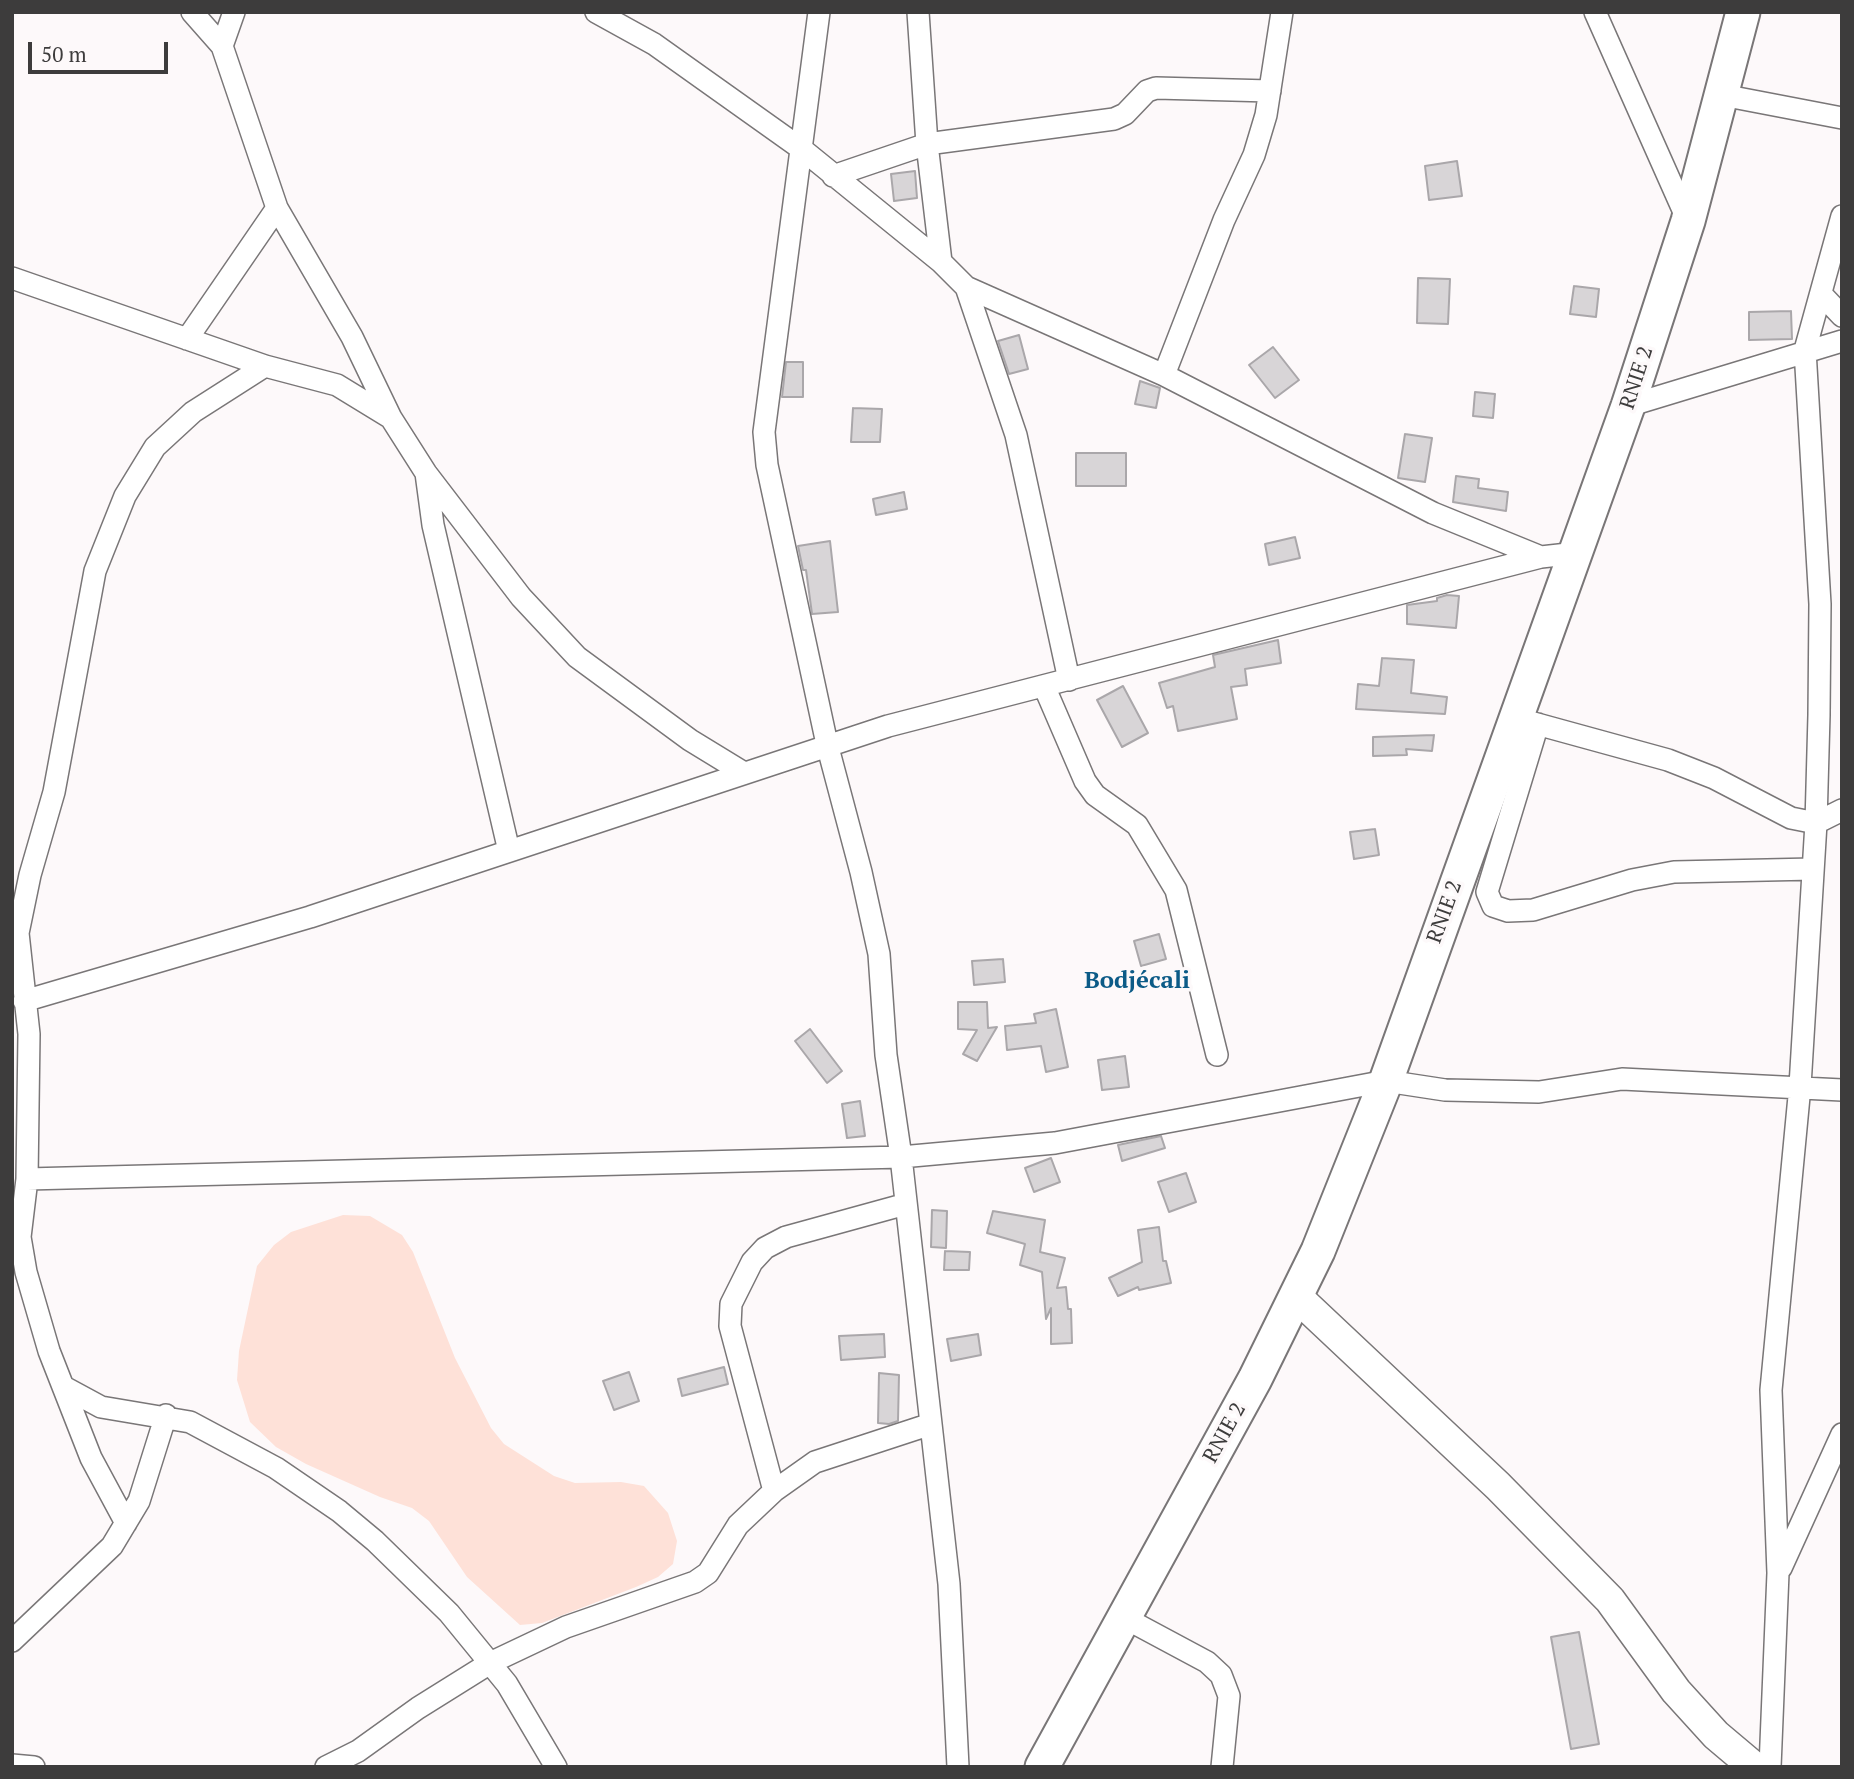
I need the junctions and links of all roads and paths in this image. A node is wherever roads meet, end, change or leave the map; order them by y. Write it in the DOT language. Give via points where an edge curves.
graph roads {
  1 [pos="192,12"];
  2 [pos="234,12"];
  3 [pos="596,12"];
  4 [pos="819,12"];
  5 [pos="918,12"];
  6 [pos="1282,12"];
  7 [pos="1595,12"];
  8 [pos="1743,12"];
  9 [pos="222,46"];
  10 [pos="1270,91"];
  11 [pos="1722,95"];
  12 [pos="1842,118"];
  13 [pos="927,144"];
  14 [pos="803,150"];
  15 [pos="833,176"];
  16 [pos="277,208"];
  17 [pos="1842,216"];
  18 [pos="1688,222"];
  19 [pos="942,262"];
  20 [pos="12,278"];
  21 [pos="966,287"];
  22 [pos="1822,296"];
  23 [pos="1842,316"];
  24 [pos="187,339"];
  25 [pos="1842,341"];
  26 [pos="1805,350"];
  27 [pos="265,366"];
  28 [pos="1164,375"];
  29 [pos="1628,405"];
  30 [pos="391,418"];
  31 [pos="426,473"];
  32 [pos="1577,552"];
  33 [pos="1541,557"];
  34 [pos="1069,680"];
  35 [pos="1044,686"];
  36 [pos="1527,721"];
  37 [pos="827,744"];
  38 [pos="744,773"];
  39 [pos="1842,810"];
  40 [pos="1816,823"];
  41 [pos="509,851"];
  42 [pos="1813,869"];
  43 [pos="24,1001"];
  44 [pos="1217,1055"];
  45 [pos="1386,1082"];
  46 [pos="1800,1086"];
  47 [pos="1842,1090"];
  48 [pos="901,1157"];
  49 [pos="27,1179"];
  50 [pos="906,1204"];
  51 [pos="1297,1297"];
  52 [pos="64,1387"];
  53 [pos="166,1415"];
  54 [pos="931,1424"];
  55 [pos="1842,1434"];
  56 [pos="774,1491"];
  57 [pos="126,1523"];
  58 [pos="1778,1573"];
  59 [pos="1123,1617"];
  60 [pos="12,1641"];
  61 [pos="490,1663"];
  62 [pos="12,1765"];
  63 [pos="34,1767"];
  64 [pos="326,1767"];
  65 [pos="556,1767"];
  66 [pos="958,1767"];
  67 [pos="1042,1767"];
  68 [pos="1222,1767"];
  69 [pos="1754,1767"];
  70 [pos="1770,1767"];
  1 -- 9 [label="street"];
  2 -- 9 [label="street"];
  3 -- 14 [label="street" via="654,44"];
  4 -- 14 [label="street"];
  5 -- 13 [label="street"];
  6 -- 10 [label="street"];
  7 -- 18 [label="street"];
  8 -- 11 [label="main road, RNIE 2 / RNIE 2"];
  9 -- 16 [label="street"];
  10 -- 13 [label="street" via="1156,88 1114,119"];
  10 -- 28 [label="street" via="1254,155"];
  11 -- 12 [label="street"];
  11 -- 18 [label="main road, RNIE 2 / RNIE 2"];
  13 -- 15 [label="street"];
  13 -- 19 [label="street"];
  14 -- 15 [label="street"];
  14 -- 37 [label="street" via="764,432 767,465"];
  15 -- 19 [label="street"];
  16 -- 24 [label="street"];
  16 -- 30 [label="street" via="352,337"];
  17 -- 22 [label="street"];
  18 -- 29 [label="main road, RNIE 2 / RNIE 2"];
  19 -- 21 [label="street"];
  20 -- 24 [label="street"];
  21 -- 28 [label="street"];
  21 -- 34 [label="street" via="1016,435"];
  22 -- 23 [label="street"];
  22 -- 26 [label="street"];
  24 -- 27 [label="street"];
  25 -- 26 [label="street"];
  26 -- 29 [label="street"];
  26 -- 40 [label="street" via="1820,604"];
  27 -- 30 [label="street" via="337,385"];
  27 -- 43 [label="street" via="193,412 155,447 125,496 104,545 95,570 54,792 18,933"];
  28 -- 33 [label="street" via="1433,513"];
  29 -- 32 [label="main road, RNIE 2 / RNIE 2"];
  30 -- 31 [label="street"];
  31 -- 38 [label="street" via="521,597 577,657 690,740"];
  31 -- 41 [label="street" via="433,525"];
  32 -- 33 [label="street"];
  32 -- 36 [label="main road, RNIE 2 / RNIE 2"];
  33 -- 34 [label="street"];
  34 -- 35 [label="street"];
  35 -- 37 [label="street"];
  35 -- 44 [label="street" via="1085,781 1101,800 1137,825 1177,890"];
  36 -- 40 [label="street" via="1668,760 1781,813"];
  36 -- 42 [label="street" via="1487,892 1489,901 1501,910 1533,910 1674,872"];
  36 -- 45 [label="main road, RNIE 2 / RNIE 2" via="1450,897"];
  37 -- 38 [label="street"];
  37 -- 48 [label="street" via="878,954"];
  38 -- 41 [label="street"];
  39 -- 40 [label="street"];
  40 -- 42 [label="street"];
  41 -- 43 [label="street" via="310,917"];
  42 -- 46 [label="street"];
  43 -- 49 [label="street" via="29,1034"];
  45 -- 46 [label="street" via="1445,1090 1539,1092 1622,1079"];
  45 -- 48 [label="street" via="1055,1143"];
  45 -- 51 [label="main road, RNIE 2 / RNIE 2"];
  46 -- 47 [label="street"];
  46 -- 58 [label="street" via="1771,1390"];
  48 -- 49 [label="street"];
  48 -- 50 [label="street"];
  49 -- 52 [label="street" via="20,1237 32,1299"];
  50 -- 54 [label="street"];
  50 -- 56 [label="street" via="786,1237 765,1248 752,1262 731,1304 730,1326"];
  51 -- 59 [label="main road, RNIE 2 / RNIE 2"];
  51 -- 69 [label="street" via="1498,1486 1610,1600 1676,1691 1716,1735"];
  52 -- 53 [label="street" via="102,1407"];
  52 -- 57 [label="street" via="90,1458"];
  53 -- 57 [label="street" via="139,1501"];
  53 -- 61 [label="street" via="190,1422 276,1468 339,1511 449,1613"];
  54 -- 56 [label="street" via="815,1462"];
  54 -- 66 [label="street" via="949,1584"];
  55 -- 58 [label="street"];
  56 -- 61 [label="street" via="738,1525 708,1573 695,1582 566,1627"];
  57 -- 60 [label="street" via="112,1546"];
  58 -- 70 [label="street"];
  59 -- 67 [label="main road, RNIE 2 / RNIE 2"];
  59 -- 68 [label="street" via="1207,1662 1221,1675 1229,1696"];
  61 -- 64 [label="street" via="358,1751"];
  61 -- 65 [label="street"];
  62 -- 63 [label="street"];
}
